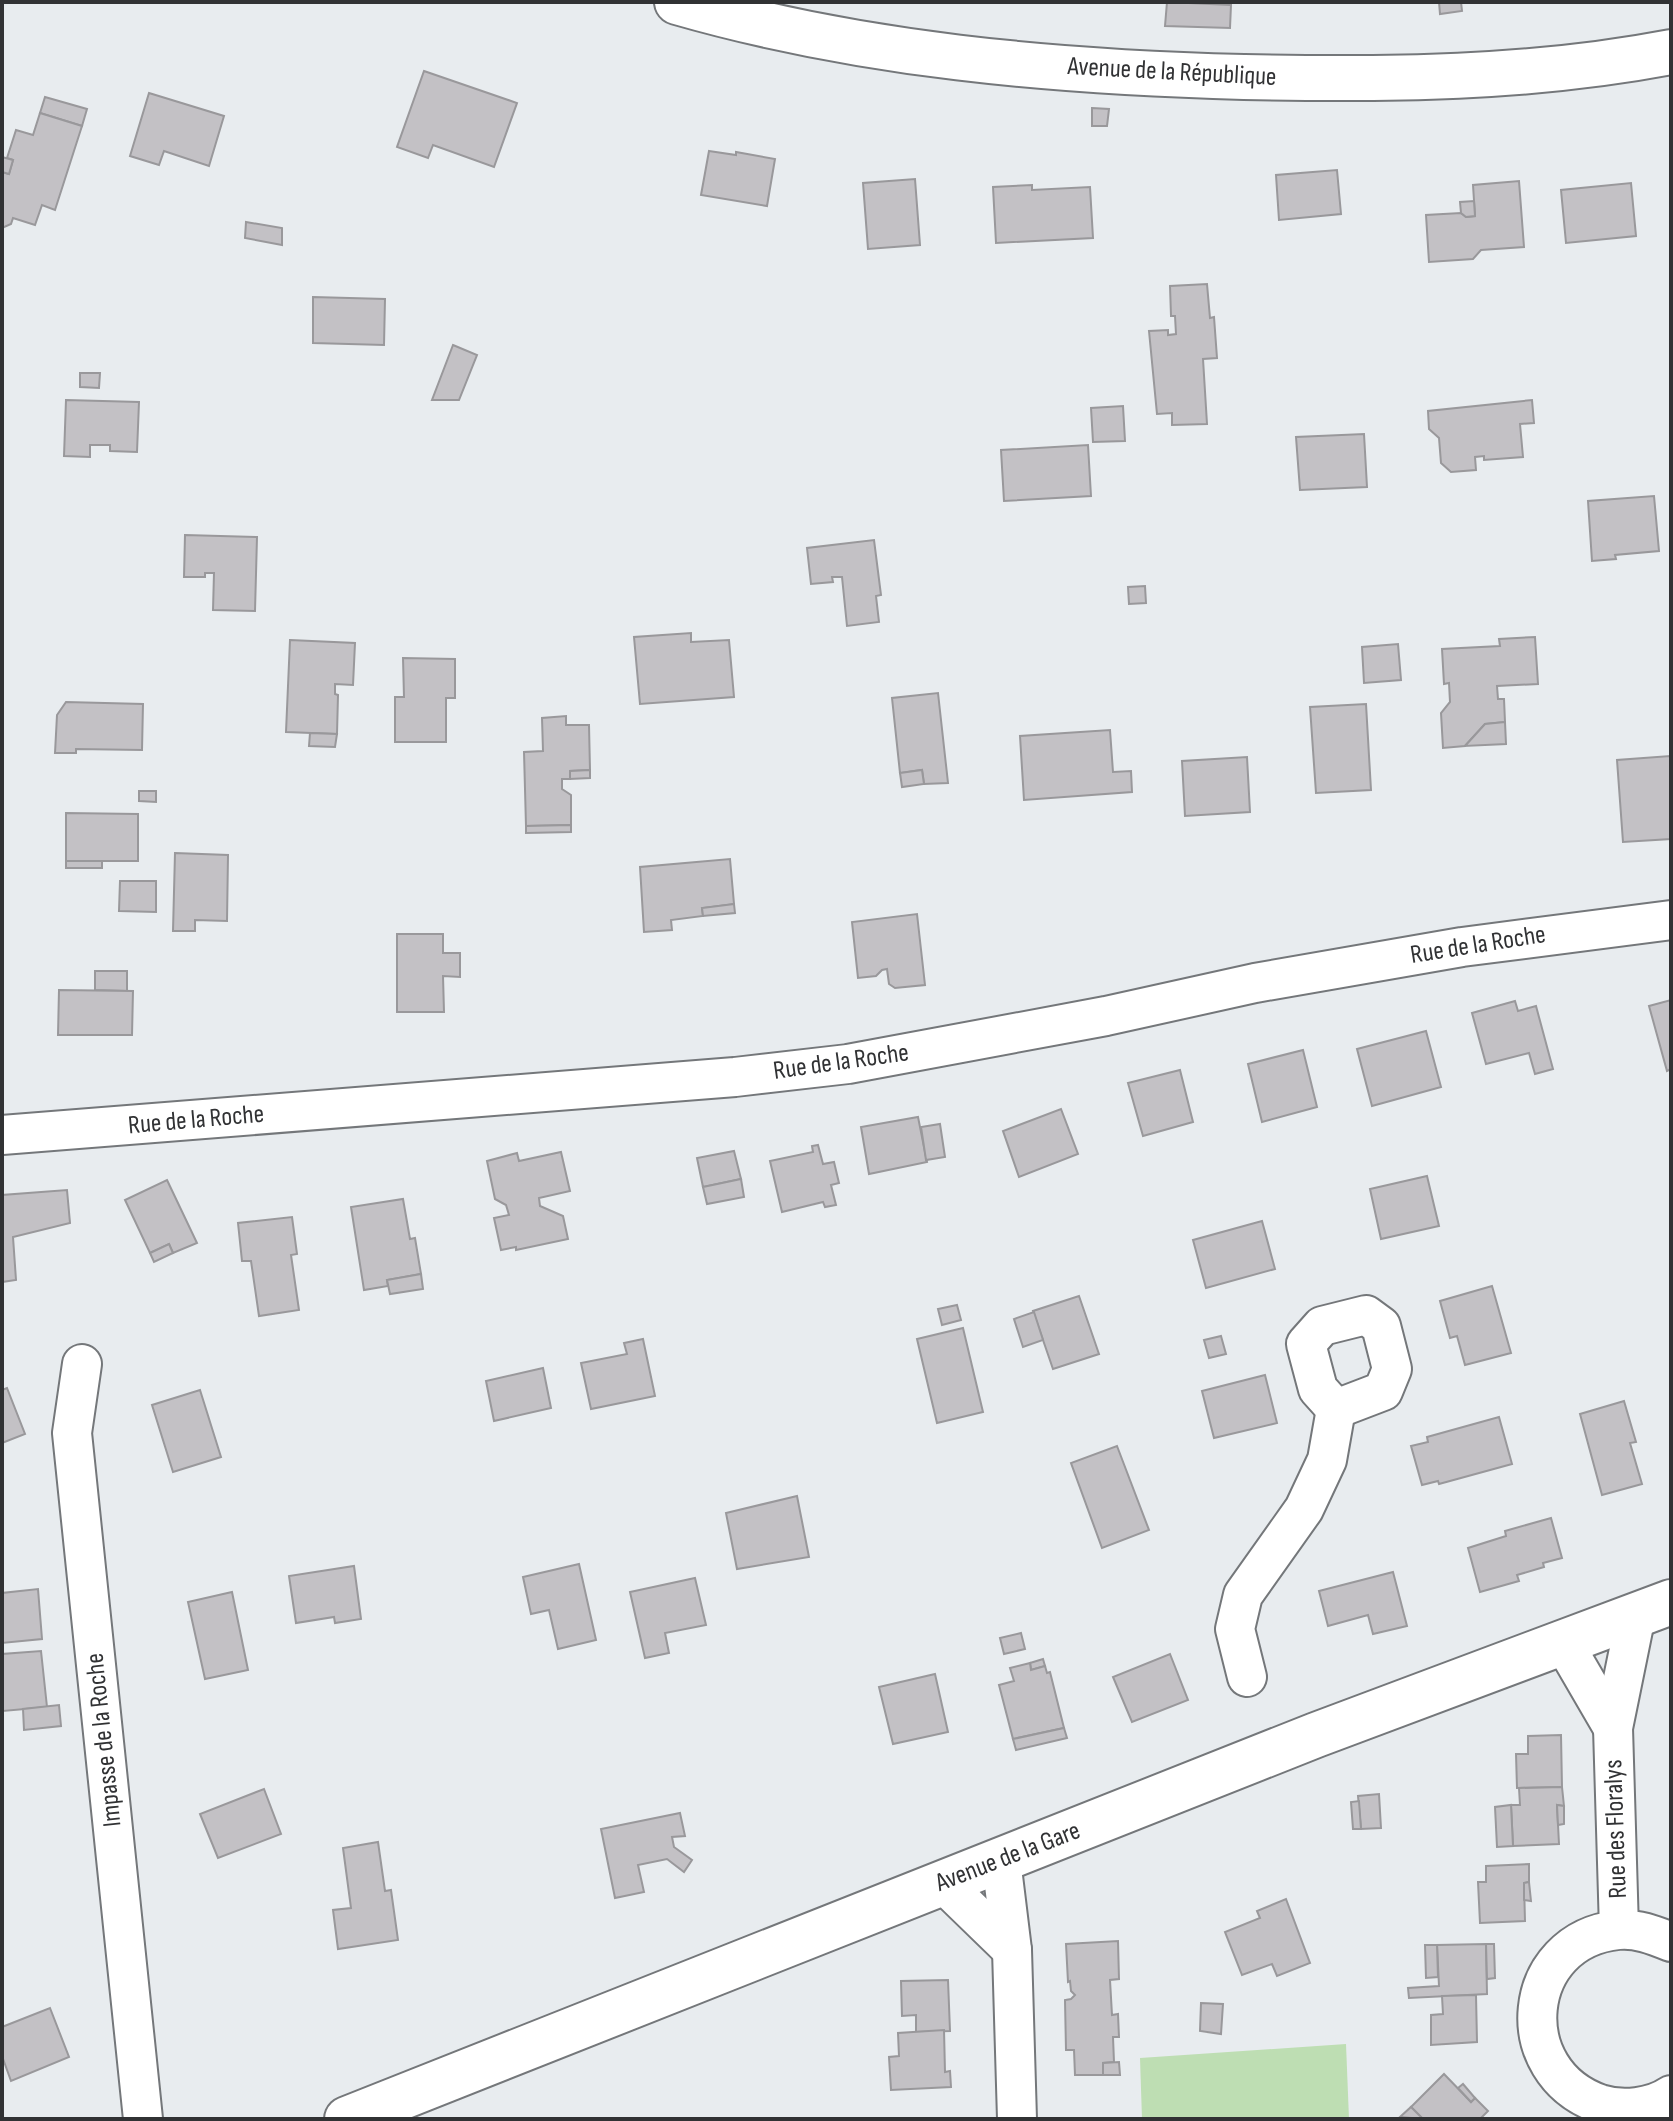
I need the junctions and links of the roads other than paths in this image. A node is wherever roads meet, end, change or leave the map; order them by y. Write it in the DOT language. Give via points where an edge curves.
graph roads {
  1 [pos="677,2"];
  2 [pos="1671,52"];
  3 [pos="1671,920"];
  4 [pos="2,1135"];
  5 [pos="82,1364"];
  6 [pos="1336,1409"];
  7 [pos="1653,1609"];
  8 [pos="1563,1642"];
  9 [pos="1247,1677"];
  10 [pos="1613,1728"];
  11 [pos="1001,1860"];
  12 [pos="943,1883"];
  13 [pos="1619,1929"];
  14 [pos="1671,1942"];
  15 [pos="1012,1950"];
  16 [pos="1649,2107"];
  17 [pos="145,2118"];
  18 [pos="347,2119"];
  19 [pos="1017,2119"];
  1 -- 2 [label="street, Avenue de la République" via="834,39 1086,70 1413,79 1532,72"];
  3 -- 4 [label="street, Rue de la Roche" via="1403,957 848,1064"];
  5 -- 17 [label="street, Impasse de la Roche" via="72,1433"];
  6 -- 9 [label="street" via="1327,1460 1304,1509 1243,1595 1235,1629"];
  7 -- 8 [label="street, Avenue de la Gare"];
  7 -- 10 [label="street, Rue des Floralys"];
  8 -- 10 [label="street, Rue des Floralys"];
  8 -- 11 [label="street, Avenue de la Gare"];
  10 -- 13 [label="street, Rue des Floralys"];
  11 -- 12 [label="street, Avenue de la Gare"];
  11 -- 15 [label="street"];
  12 -- 15 [label="street"];
  12 -- 18 [label="street, Avenue de la Gare"];
  13 -- 14 [label="street, Rue des Floralys"];
  13 -- 16 [label="street, Rue des Floralys" via="1591,1936 1567,1951 1538,2000 1537,2029 1544,2056 1560,2080 1583,2097 1610,2107"];
  15 -- 19 [label="street"];
}
